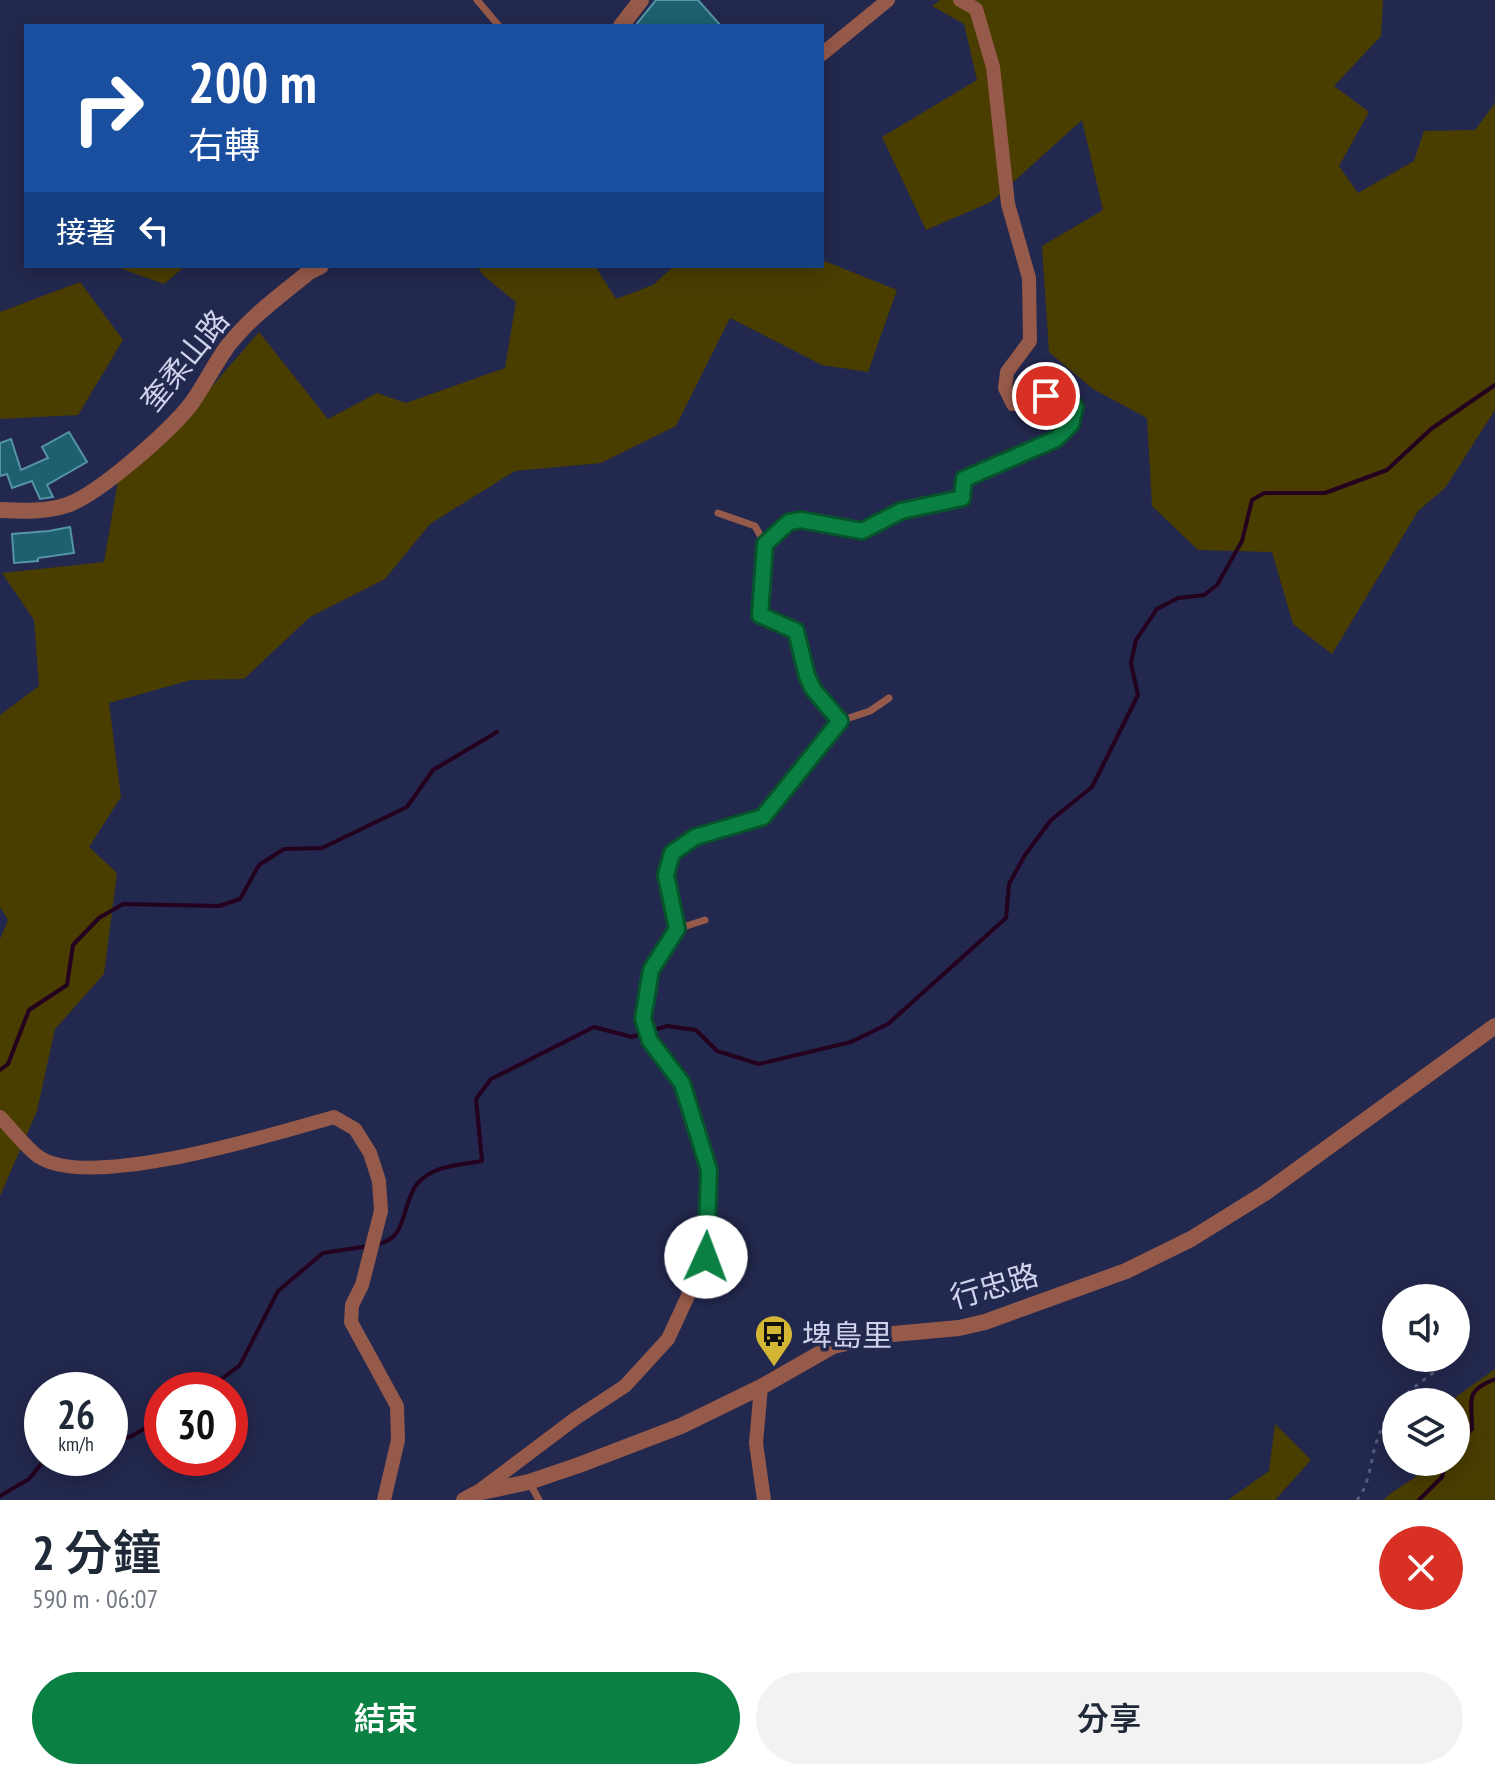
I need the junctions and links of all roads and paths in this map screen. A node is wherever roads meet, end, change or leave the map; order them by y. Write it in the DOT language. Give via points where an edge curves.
graph roads {
  1 [pos="477,0"];
  2 [pos="641,0"];
  3 [pos="888,0"];
  4 [pos="960,0"];
  5 [pos="497,24"];
  6 [pos="623,24"];
  7 [pos="824,52"];
  8 [pos="317,268"];
  9 [pos="0,510"];
  10 [pos="718,513"];
  11 [pos="765,544"];
  12 [pos="889,698"];
  13 [pos="840,721"];
  14 [pos="705,920"];
  15 [pos="677,929"];
  16 [pos="1495,1026"];
  17 [pos="0,1117"];
  18 [pos="1434,1372"];
  19 [pos="761,1387"];
  20 [pos="529,1482"];
  21 [pos="471,1496"];
  22 [pos="384,1500"];
  23 [pos="539,1500"];
  24 [pos="764,1500"];
  25 [pos="1357,1500"];
  1 -- 5 [label="lane"];
  2 -- 6 [label="street"];
  3 -- 7 [label="street"];
  4 -- 11 [label="street" via="976,9 993,67 1008,204 1029,278 1030,341 1007,372 1005,388 1013,404 1063,392 1075,407 1071,424 1056,439 964,479 962,498 901,511 862,531 789,522"];
  8 -- 9 [label="street, 奎柔山路" via="248,323 190,404 111,478 68,504 25,512"];
  10 -- 11 [label="lane" via="755,526"];
  11 -- 13 [label="street" via="760,615 796,631 813,689"];
  12 -- 13 [label="lane"];
  13 -- 15 [label="street" via="763,817 695,837 672,853 666,875"];
  14 -- 15 [label="lane"];
  15 -- 21 [label="street" via="651,970 643,1019 650,1041 682,1083 709,1170 706,1257 668,1339 625,1386"];
  16 -- 19 [label="street, 行忠路" via="1265,1193 1126,1271 985,1322 833,1346"];
  17 -- 22 [label="street" via="39,1157 66,1167 106,1168 199,1154 334,1117 355,1129 379,1181 381,1211 351,1322 397,1406 398,1440"];
  18 -- 25 [label="path" via="1394,1403"];
  19 -- 20 [label="street, 行忠路" via="681,1426"];
  19 -- 24 [label="street" via="756,1443"];
  20 -- 21 [label="street, 行忠路"];
  20 -- 23 [label="lane"];
}
